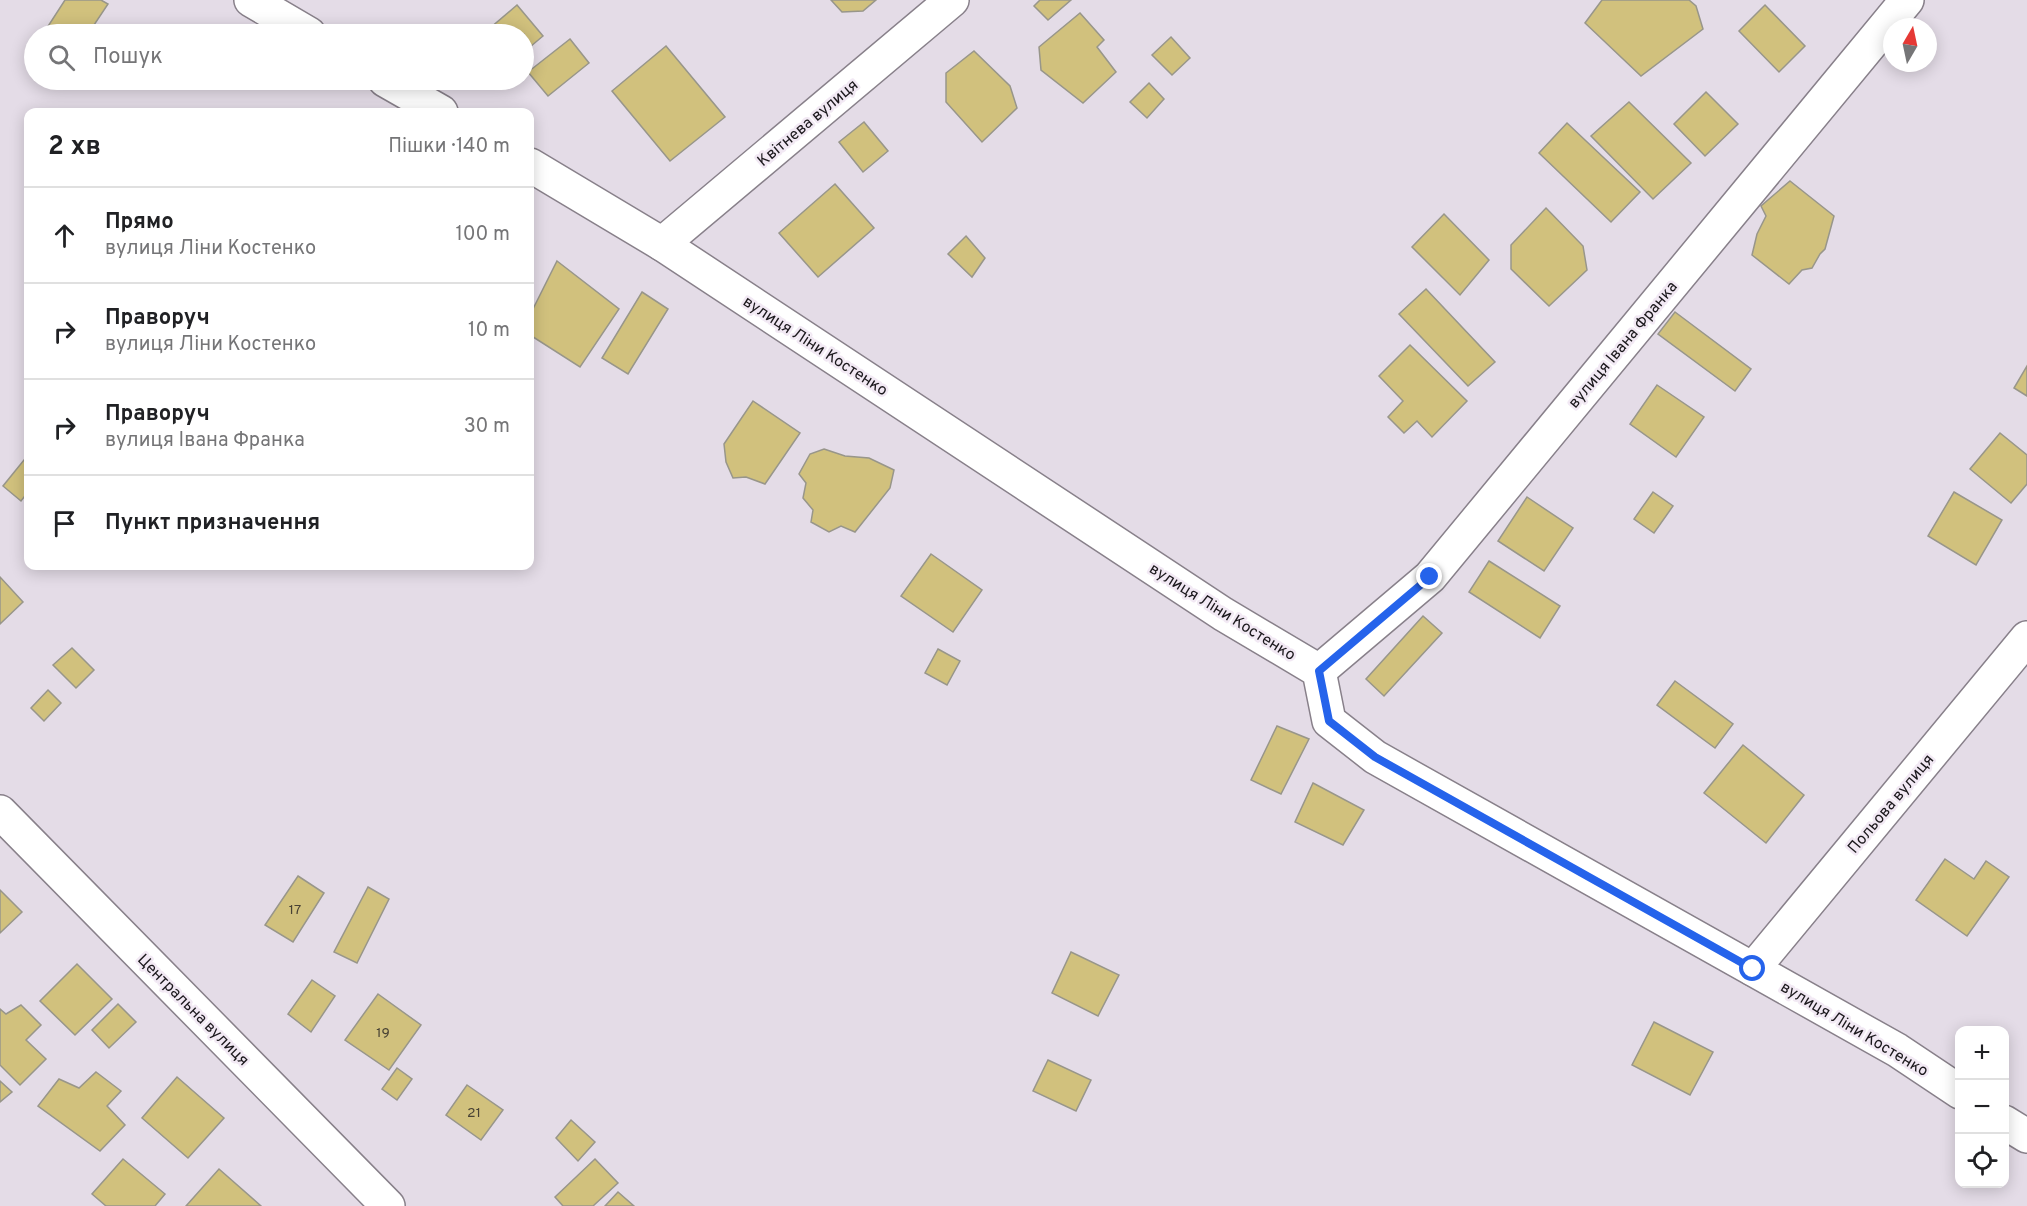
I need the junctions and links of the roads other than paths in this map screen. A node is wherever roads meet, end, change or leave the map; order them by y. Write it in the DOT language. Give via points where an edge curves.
graph roads {
  1 [pos="251,0"];
  2 [pos="952,0"];
  3 [pos="1907,0"];
  4 [pos="292,24"];
  5 [pos="402,90"];
  6 [pos="434,108"];
  7 [pos="534,167"];
  8 [pos="662,244"];
  9 [pos="2027,638"];
  10 [pos="1319,671"];
  11 [pos="0,812"];
  12 [pos="1753,969"];
  13 [pos="1955,1089"];
  14 [pos="2009,1125"];
  15 [pos="2027,1136"];
  16 [pos="388,1206"];
  1 -- 4 [label="street"];
  2 -- 8 [label="street, Квітнева вулиця"];
  3 -- 10 [label="street, вулиця Івана Франка" via="1430,577"];
  5 -- 6 [label="street"];
  7 -- 8 [label="street, вулиця Ліни Костенко"];
  8 -- 10 [label="street, вулиця Ліни Костенко" via="1223,614"];
  9 -- 12 [label="street, Польова вулиця"];
  10 -- 12 [label="street, вулиця Ліни Костенко" via="1329,721 1375,757"];
  11 -- 16 [label="street, Центральна вулиця"];
  12 -- 13 [label="street, вулиця Ліни Костенко" via="1897,1050"];
  14 -- 15 [label="street"];
}
